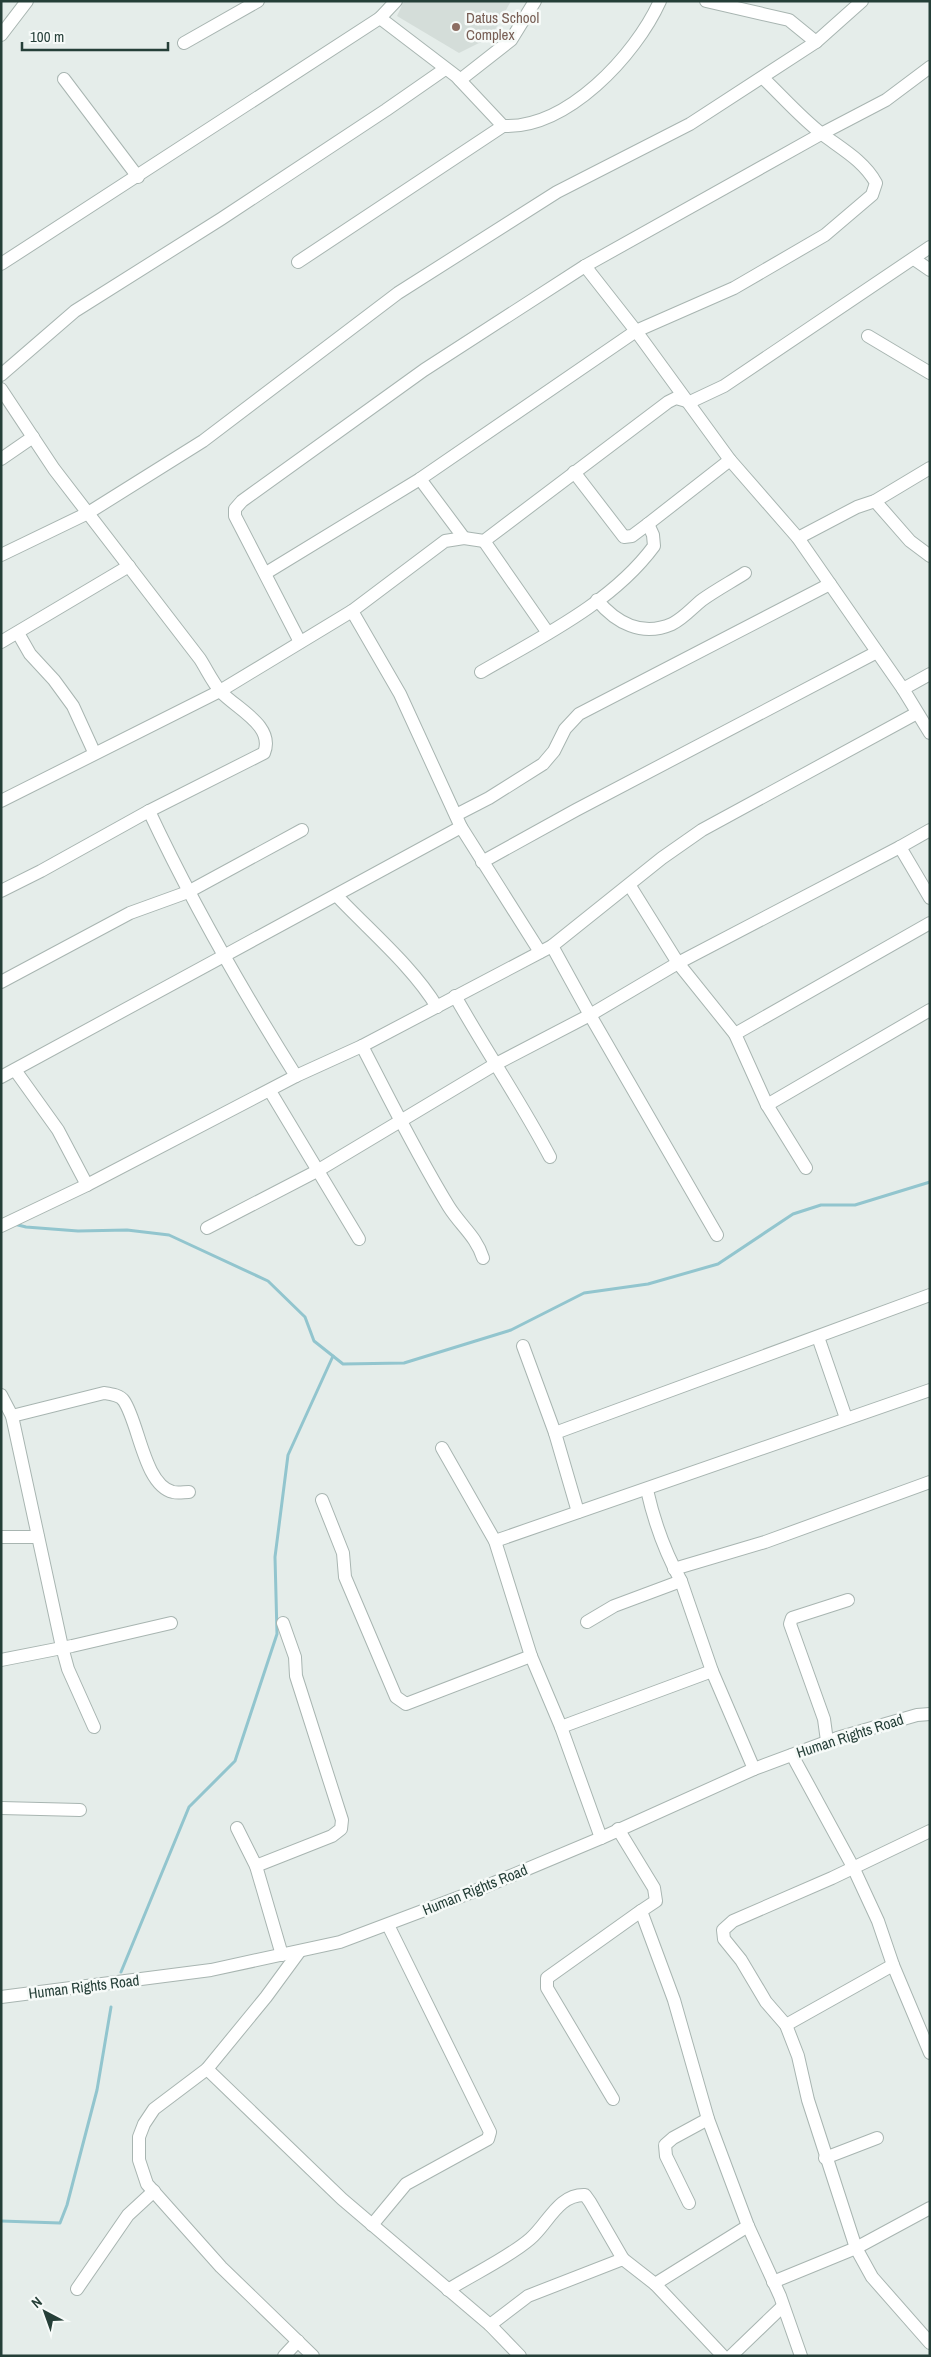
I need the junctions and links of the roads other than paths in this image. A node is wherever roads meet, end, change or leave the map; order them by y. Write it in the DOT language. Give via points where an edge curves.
graph roads {
  1 [pos="28,1"];
  2 [pos="258,1"];
  3 [pos="396,1"];
  4 [pos="534,1"];
  5 [pos="660,1"];
  6 [pos="706,1"];
  7 [pos="862,1"];
  8 [pos="239,6"];
  9 [pos="380,18"];
  10 [pos="1,35"];
  11 [pos="816,42"];
  12 [pos="184,43"];
  13 [pos="930,67"];
  14 [pos="445,68"];
  15 [pos="763,78"];
  16 [pos="64,79"];
  17 [pos="460,80"];
  18 [pos="503,126"];
  19 [pos="821,134"];
  20 [pos="138,176"];
  21 [pos="930,247"];
  22 [pos="914,259"];
  23 [pos="298,262"];
  24 [pos="1,264"];
  25 [pos="585,266"];
  26 [pos="930,270"];
  27 [pos="636,331"];
  28 [pos="868,336"];
  29 [pos="930,373"];
  30 [pos="1,374"];
  31 [pos="1,389"];
  32 [pos="690,402"];
  33 [pos="33,437"];
  34 [pos="1,459"];
  35 [pos="730,460"];
  36 [pos="930,468"];
  37 [pos="574,472"];
  38 [pos="420,479"];
  39 [pos="875,501"];
  40 [pos="88,513"];
  41 [pos="648,524"];
  42 [pos="464,538"];
  43 [pos="798,538"];
  44 [pos="484,540"];
  45 [pos="1,556"];
  46 [pos="930,556"];
  47 [pos="129,566"];
  48 [pos="745,573"];
  49 [pos="266,574"];
  50 [pos="830,584"];
  51 [pos="597,600"];
  52 [pos="352,611"];
  53 [pos="18,633"];
  54 [pos="548,633"];
  55 [pos="1,642"];
  56 [pos="300,642"];
  57 [pos="877,652"];
  58 [pos="481,672"];
  59 [pos="930,674"];
  60 [pos="904,689"];
  61 [pos="220,691"];
  62 [pos="917,713"];
  63 [pos="930,733"];
  64 [pos="94,752"];
  65 [pos="1,800"];
  66 [pos="149,811"];
  67 [pos="458,821"];
  68 [pos="302,830"];
  69 [pos="930,830"];
  70 [pos="900,847"];
  71 [pos="482,862"];
  72 [pos="630,886"];
  73 [pos="1,891"];
  74 [pos="188,892"];
  75 [pos="337,896"];
  76 [pos="930,898"];
  77 [pos="930,923"];
  78 [pos="552,946"];
  79 [pos="540,952"];
  80 [pos="225,957"];
  81 [pos="678,963"];
  82 [pos="1,982"];
  83 [pos="455,996"];
  84 [pos="437,1007"];
  85 [pos="930,1010"];
  86 [pos="590,1015"];
  87 [pos="735,1034"];
  88 [pos="362,1046"];
  89 [pos="494,1065"];
  90 [pos="15,1070"];
  91 [pos="296,1076"];
  92 [pos="1,1077"];
  93 [pos="270,1090"];
  94 [pos="767,1105"];
  95 [pos="401,1122"];
  96 [pos="550,1157"];
  97 [pos="806,1168"];
  98 [pos="317,1171"];
  99 [pos="87,1184"];
  100 [pos="1,1226"];
  101 [pos="208,1228"];
  102 [pos="716,1235"];
  103 [pos="358,1239"];
  104 [pos="483,1258"];
  105 [pos="930,1295"];
  106 [pos="818,1337"];
  107 [pos="523,1346"];
  108 [pos="930,1390"];
  109 [pos="1,1395"];
  110 [pos="12,1416"];
  111 [pos="846,1418"];
  112 [pos="555,1433"];
  113 [pos="442,1448"];
  114 [pos="930,1482"];
  115 [pos="647,1490"];
  116 [pos="189,1492"];
  117 [pos="322,1500"];
  118 [pos="578,1512"];
  119 [pos="1,1537"];
  120 [pos="38,1537"];
  121 [pos="495,1541"];
  122 [pos="674,1569"];
  123 [pos="681,1581"];
  124 [pos="848,1600"];
  125 [pos="588,1622"];
  126 [pos="171,1623"];
  127 [pos="283,1623"];
  128 [pos="62,1647"];
  129 [pos="531,1656"];
  130 [pos="1,1660"];
  131 [pos="712,1671"];
  132 [pos="930,1714"];
  133 [pos="94,1727"];
  134 [pos="561,1727"];
  135 [pos="827,1741"];
  136 [pos="792,1755"];
  137 [pos="754,1769"];
  138 [pos="1,1808"];
  139 [pos="80,1810"];
  140 [pos="237,1828"];
  141 [pos="618,1829"];
  142 [pos="930,1831"];
  143 [pos="601,1838"];
  144 [pos="256,1866"];
  145 [pos="853,1867"];
  146 [pos="641,1911"];
  147 [pos="388,1925"];
  148 [pos="299,1952"];
  149 [pos="282,1955"];
  150 [pos="893,1965"];
  151 [pos="1,1997"];
  152 [pos="786,2025"];
  153 [pos="930,2053"];
  154 [pos="206,2069"];
  155 [pos="613,2099"];
  156 [pos="708,2119"];
  157 [pos="877,2138"];
  158 [pos="825,2158"];
  159 [pos="154,2192"];
  160 [pos="688,2203"];
  161 [pos="930,2208"];
  162 [pos="372,2225"];
  163 [pos="748,2226"];
  164 [pos="856,2248"];
  165 [pos="623,2259"];
  166 [pos="772,2282"];
  167 [pos="655,2284"];
  168 [pos="77,2289"];
  169 [pos="448,2290"];
  170 [pos="783,2306"];
  171 [pos="490,2325"];
  172 [pos="298,2342"];
  173 [pos="930,2344"];
  174 [pos="284,2356"];
  175 [pos="312,2356"];
  176 [pos="520,2356"];
  177 [pos="723,2356"];
  178 [pos="731,2356"];
  179 [pos="801,2356"];
  1 -- 10 [label="street"];
  2 -- 8 [label="street"];
  3 -- 9 [label="street"];
  4 -- 17 [label="street" via="510,40"];
  5 -- 18 [label="street" via="651,20 626,54 566,109 520,127"];
  6 -- 11 [label="street" via="789,20"];
  7 -- 11 [label="street"];
  8 -- 12 [label="street"];
  9 -- 14 [label="street"];
  9 -- 20 [label="street"];
  11 -- 15 [label="street"];
  13 -- 19 [label="street" via="886,100"];
  14 -- 17 [label="street"];
  14 -- 30 [label="street" via="386,110 75,311"];
  15 -- 19 [label="street"];
  15 -- 40 [label="street" via="690,124 557,192 500,227 398,293 203,441"];
  16 -- 20 [label="street"];
  17 -- 18 [label="street"];
  18 -- 23 [label="street"];
  19 -- 25 [label="street"];
  19 -- 27 [label="street" via="852,155 872,176 876,183 872,195 825,235 775,265 734,288"];
  20 -- 24 [label="street"];
  21 -- 22 [label="street"];
  22 -- 26 [label="street"];
  22 -- 32 [label="street" via="764,361"];
  25 -- 27 [label="street"];
  25 -- 49 [label="street" via="424,370 242,501 235,509 235,516"];
  27 -- 32 [label="street"];
  27 -- 38 [label="street"];
  28 -- 29 [label="street"];
  31 -- 33 [label="street"];
  32 -- 35 [label="street"];
  32 -- 37 [label="street" via="676,398 668,402"];
  33 -- 34 [label="street"];
  33 -- 40 [label="street"];
  35 -- 41 [label="street"];
  35 -- 43 [label="street"];
  36 -- 39 [label="street"];
  37 -- 41 [label="street" via="624,537 632,536"];
  37 -- 44 [label="street"];
  38 -- 42 [label="street"];
  38 -- 49 [label="street"];
  39 -- 43 [label="street"];
  39 -- 46 [label="street" via="910,541"];
  40 -- 45 [label="street"];
  40 -- 47 [label="street"];
  41 -- 51 [label="street" via="654,546 640,564"];
  42 -- 44 [label="street"];
  42 -- 52 [label="street" via="445,541"];
  43 -- 50 [label="street"];
  44 -- 54 [label="street"];
  47 -- 53 [label="street"];
  47 -- 61 [label="street" via="200,659"];
  48 -- 51 [label="street" via="672,624 659,627 634,628 621,623"];
  49 -- 56 [label="street"];
  50 -- 57 [label="street"];
  50 -- 67 [label="street" via="579,714 565,729 543,764"];
  51 -- 54 [label="street"];
  52 -- 56 [label="street"];
  52 -- 67 [label="street" via="400,694"];
  53 -- 55 [label="street"];
  53 -- 64 [label="street" via="30,654 73,706"];
  54 -- 58 [label="street"];
  56 -- 61 [label="street"];
  57 -- 60 [label="street"];
  57 -- 71 [label="street"];
  59 -- 60 [label="street"];
  60 -- 62 [label="street"];
  61 -- 64 [label="street"];
  61 -- 66 [label="street" via="264,730 268,744 264,753"];
  62 -- 63 [label="street"];
  62 -- 72 [label="street" via="702,830"];
  64 -- 65 [label="street"];
  66 -- 73 [label="street"];
  66 -- 74 [label="street"];
  67 -- 71 [label="street"];
  67 -- 75 [label="street"];
  68 -- 74 [label="street"];
  69 -- 70 [label="street"];
  70 -- 76 [label="street"];
  70 -- 81 [label="street"];
  71 -- 79 [label="street"];
  72 -- 78 [label="street"];
  72 -- 81 [label="street"];
  74 -- 80 [label="street"];
  74 -- 82 [label="street" via="130,913"];
  75 -- 80 [label="street"];
  75 -- 84 [label="street" via="377,936"];
  77 -- 87 [label="street"];
  78 -- 79 [label="street"];
  78 -- 86 [label="street"];
  79 -- 83 [label="street"];
  80 -- 90 [label="street"];
  80 -- 91 [label="street"];
  81 -- 86 [label="street"];
  81 -- 87 [label="street"];
  83 -- 84 [label="street"];
  83 -- 89 [label="street"];
  84 -- 88 [label="street"];
  85 -- 94 [label="street"];
  86 -- 89 [label="street"];
  86 -- 102 [label="street"];
  87 -- 94 [label="street"];
  88 -- 91 [label="street"];
  88 -- 95 [label="street"];
  89 -- 95 [label="street"];
  89 -- 96 [label="street"];
  90 -- 92 [label="street"];
  90 -- 99 [label="street" via="58,1130"];
  91 -- 93 [label="street"];
  93 -- 98 [label="street"];
  93 -- 99 [label="street"];
  94 -- 97 [label="street"];
  95 -- 98 [label="street"];
  95 -- 104 [label="street" via="450,1208 478,1242"];
  98 -- 101 [label="street"];
  98 -- 103 [label="street"];
  99 -- 100 [label="street"];
  105 -- 106 [label="street"];
  106 -- 111 [label="street"];
  106 -- 112 [label="street"];
  107 -- 112 [label="street"];
  108 -- 111 [label="street"];
  109 -- 110 [label="street"];
  110 -- 116 [label="street" via="104,1393 114,1394 124,1400 147,1462 163,1486 173,1492"];
  110 -- 120 [label="street"];
  111 -- 115 [label="street"];
  112 -- 118 [label="street"];
  113 -- 121 [label="street"];
  114 -- 122 [label="street" via="764,1542"];
  115 -- 118 [label="street"];
  115 -- 122 [label="street"];
  117 -- 129 [label="street" via="343,1553 345,1577 400,1702 406,1704"];
  118 -- 121 [label="street"];
  119 -- 120 [label="street"];
  120 -- 128 [label="street"];
  121 -- 129 [label="street"];
  122 -- 123 [label="street"];
  123 -- 125 [label="street" via="614,1606"];
  123 -- 131 [label="street"];
  124 -- 135 [label="street" via="792,1618 790,1624 824,1719"];
  126 -- 128 [label="street"];
  127 -- 144 [label="street" via="295,1656 296,1676 342,1820 341,1829 332,1836"];
  128 -- 130 [label="street"];
  128 -- 133 [label="street" via="68,1669"];
  129 -- 134 [label="street"];
  131 -- 134 [label="street"];
  131 -- 137 [label="street"];
  132 -- 135 [label="street, Human Rights Road"];
  134 -- 143 [label="street"];
  135 -- 136 [label="street, Human Rights Road"];
  136 -- 137 [label="street, Human Rights Road"];
  136 -- 145 [label="street"];
  137 -- 141 [label="street, Human Rights Road"];
  138 -- 139 [label="street"];
  140 -- 144 [label="street"];
  141 -- 143 [label="street, Human Rights Road"];
  141 -- 146 [label="street" via="654,1888 656,1901"];
  142 -- 145 [label="street"];
  143 -- 147 [label="street, Human Rights Road"];
  144 -- 149 [label="street"];
  145 -- 150 [label="street" via="878,1921"];
  145 -- 152 [label="street" via="733,1921 723,1930 724,1939 766,2002"];
  146 -- 155 [label="street" via="548,1978 547,1988"];
  146 -- 156 [label="street" via="674,2000"];
  147 -- 148 [label="street, Human Rights Road"];
  147 -- 162 [label="street" via="490,2132 488,2139 406,2184"];
  148 -- 149 [label="street, Human Rights Road"];
  148 -- 154 [label="street"];
  149 -- 151 [label="street, Human Rights Road" via="211,1970"];
  150 -- 152 [label="street"];
  150 -- 153 [label="street"];
  152 -- 158 [label="street" via="798,2056"];
  154 -- 159 [label="street" via="154,2109 144,2124 139,2137 139,2160"];
  154 -- 162 [label="street"];
  156 -- 160 [label="street" via="665,2145 666,2156"];
  156 -- 163 [label="street"];
  157 -- 158 [label="street"];
  158 -- 164 [label="street"];
  159 -- 168 [label="street" via="128,2215"];
  159 -- 172 [label="street" via="221,2267"];
  161 -- 164 [label="street"];
  162 -- 169 [label="street"];
  163 -- 166 [label="street"];
  163 -- 167 [label="street"];
  164 -- 166 [label="street"];
  164 -- 173 [label="street" via="872,2277"];
  165 -- 167 [label="street"];
  165 -- 169 [label="street" via="585,2195 575,2195 551,2214 529,2240"];
  165 -- 171 [label="street" via="528,2296"];
  166 -- 170 [label="street"];
  167 -- 177 [label="street"];
  169 -- 171 [label="street"];
  170 -- 178 [label="street"];
  170 -- 179 [label="street"];
  171 -- 176 [label="street"];
  172 -- 174 [label="street"];
  172 -- 175 [label="street"];
}
